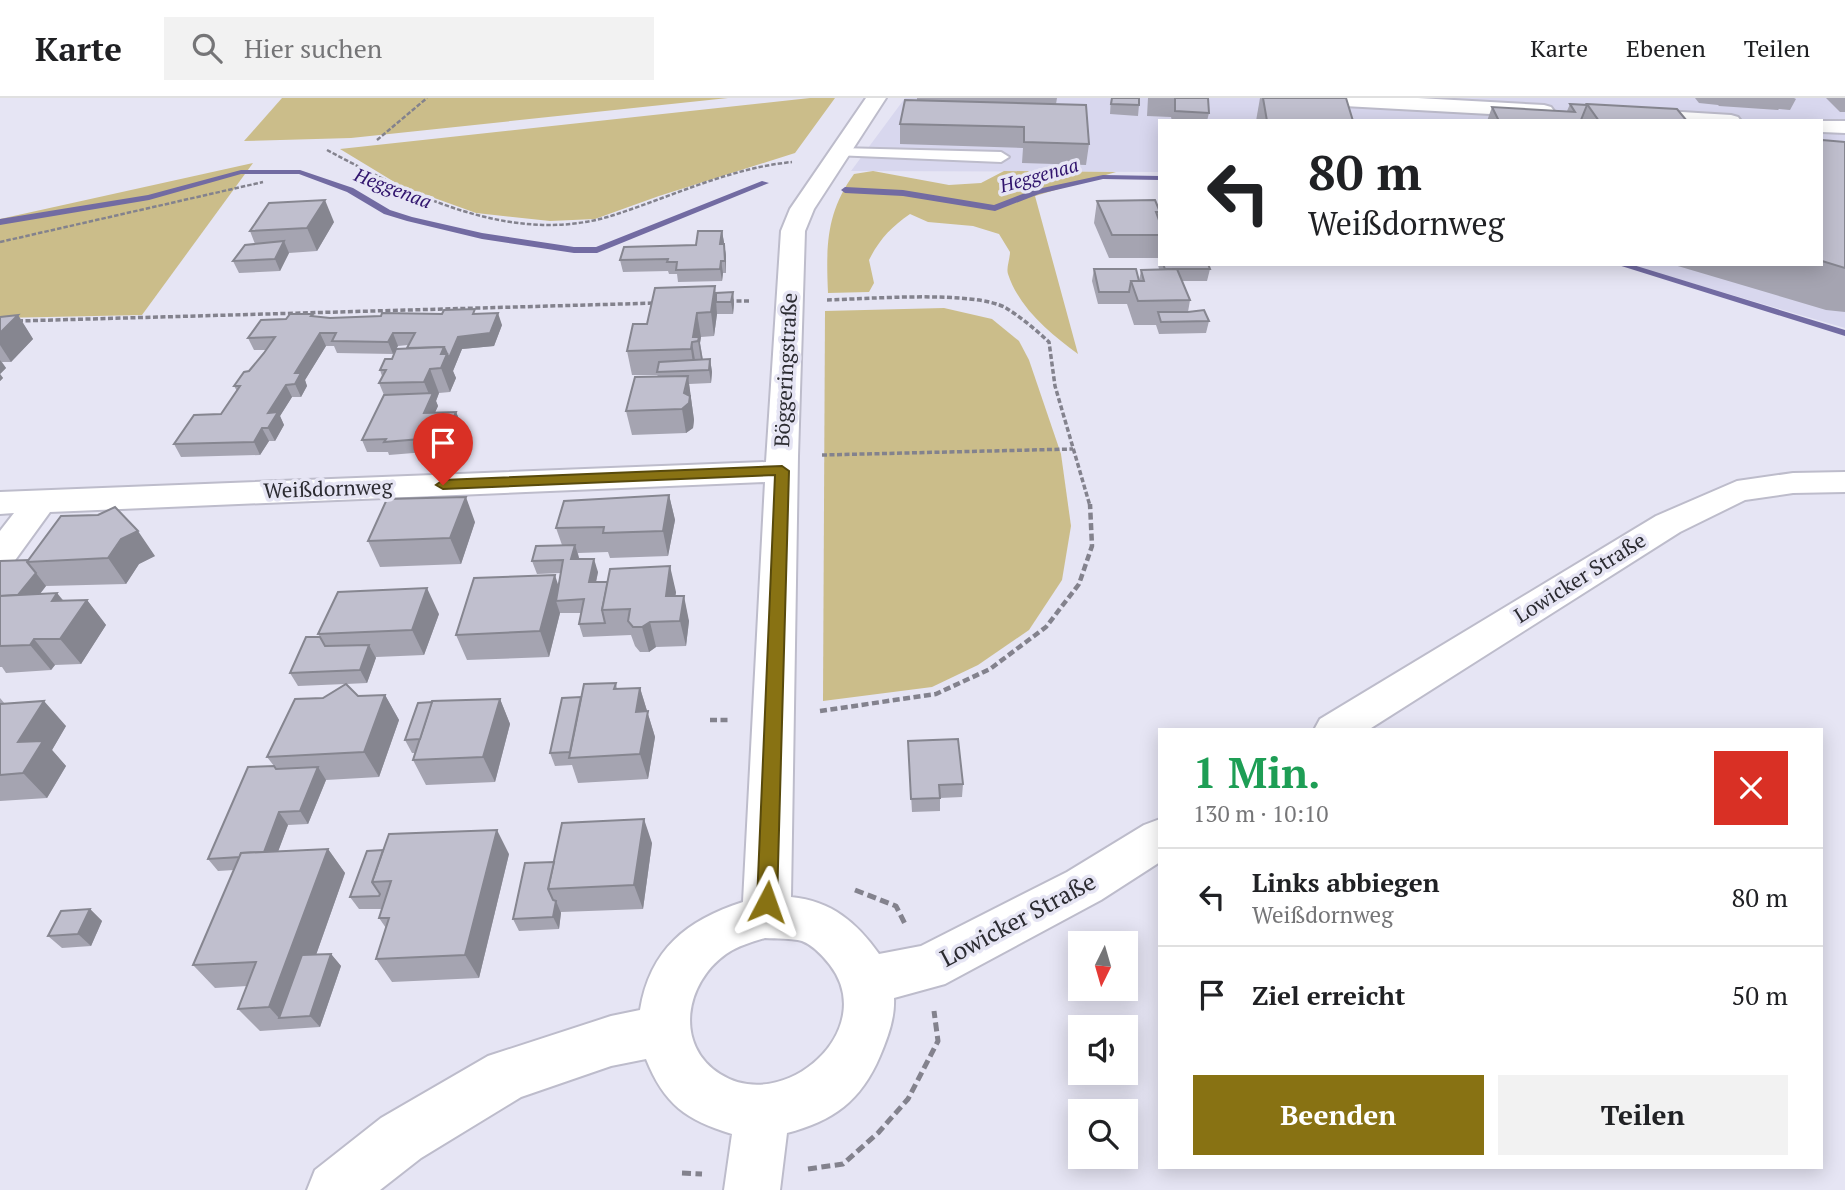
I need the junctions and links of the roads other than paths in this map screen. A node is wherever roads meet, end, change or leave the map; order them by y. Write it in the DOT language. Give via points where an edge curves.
graph roads {
  1 [pos="876,98"];
  2 [pos="1308,98"];
  3 [pos="1567,112"];
  4 [pos="1608,114"];
  5 [pos="1696,119"];
  6 [pos="1823,126"];
  7 [pos="1845,127"];
  8 [pos="839,152"];
  9 [pos="1001,157"];
  10 [pos="782,463"];
  11 [pos="1845,482"];
  12 [pos="40,502"];
  13 [pos="0,503"];
  14 [pos="0,555"];
  15 [pos="1338,728"];
  16 [pos="1158,839"];
  17 [pos="765,917"];
  18 [pos="867,980"];
  19 [pos="663,1031"];
  20 [pos="762,1112"];
  21 [pos="335,1190"];
  22 [pos="752,1190"];
  1 -- 8 [label="street, Böggeringstraße"];
  2 -- 3 [label="street"];
  4 -- 5 [label="street"];
  6 -- 7 [label="street"];
  8 -- 9 [label="lane"];
  8 -- 10 [label="street, Böggeringstraße" via="793,231"];
  10 -- 12 [label="street, Weißdornweg"];
  10 -- 17 [label="street, Böggeringstraße"];
  11 -- 15 [label="street, Lowicker Straße" via="1737,491 1668,524"];
  12 -- 13 [label="street, Weißdornweg"];
  12 -- 14 [label="street"];
  16 -- 18 [label="street, Lowicker Straße" via="1084,886 928,968"];
  17 -- 18 [label="street" via="809,921 845,944"];
  17 -- 19 [label="street" via="733,925 704,943 681,967 667,998"];
  18 -- 20 [label="street" via="870,1015 858,1050 835,1081 801,1102"];
  19 -- 20 [label="street" via="672,1063 694,1090 725,1107"];
  19 -- 21 [label="street" via="611,1041 507,1075 401,1138"];
  20 -- 22 [label="street"];
}
